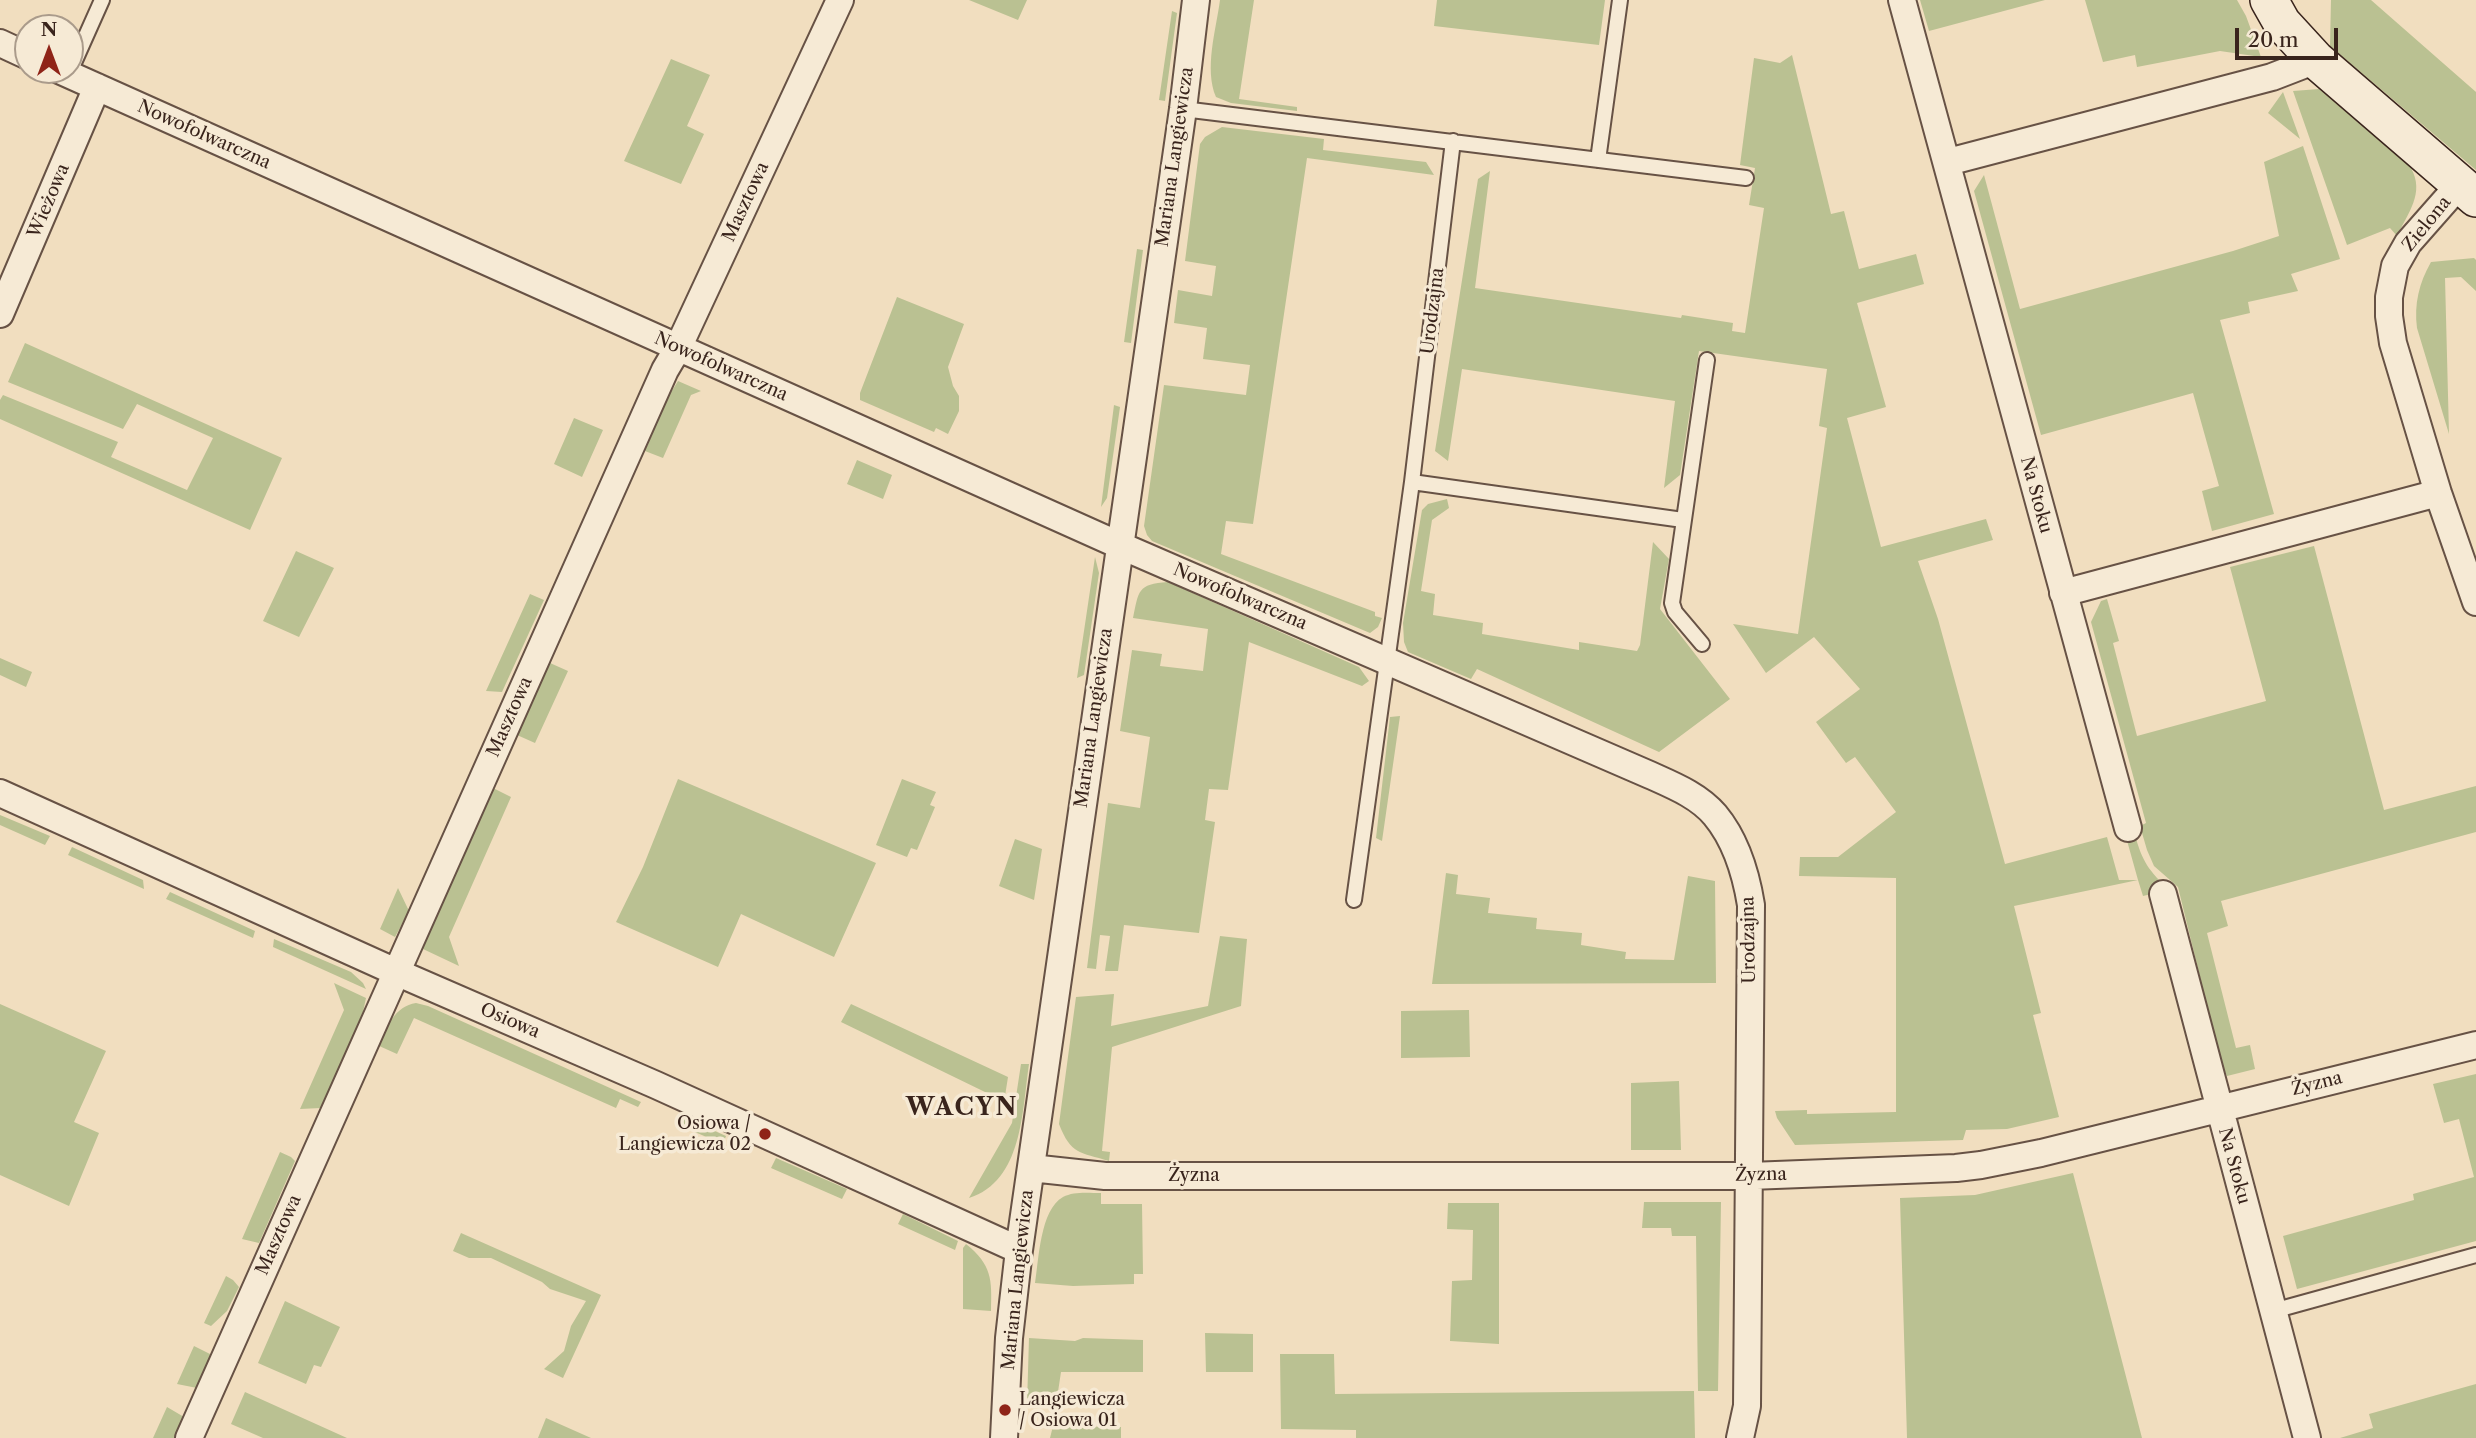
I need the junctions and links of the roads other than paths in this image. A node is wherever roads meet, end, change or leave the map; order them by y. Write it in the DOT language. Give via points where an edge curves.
graph roads {
  1 [pos="102,0"];
  2 [pos="840,0"];
  3 [pos="1196,0"];
  4 [pos="1620,0"];
  5 [pos="1902,0"];
  6 [pos="2269,0"];
  7 [pos="84,34"];
  8 [pos="2316,61"];
  9 [pos="84,81"];
  10 [pos="97,87"];
  11 [pos="1183,109"];
  12 [pos="1453,141"];
  13 [pos="1598,160"];
  14 [pos="1948,162"];
  15 [pos="1746,178"];
  16 [pos="2468,191"];
  17 [pos="0,314"];
  18 [pos="678,348"];
  19 [pos="1707,360"];
  20 [pos="1412,482"];
  21 [pos="2438,493"];
  22 [pos="1683,520"];
  23 [pos="1119,545"];
  24 [pos="2063,593"];
  25 [pos="2476,602"];
  26 [pos="1702,644"];
  27 [pos="1386,660"];
  28 [pos="0,793"];
  29 [pos="2128,828"];
  30 [pos="2163,894"];
  31 [pos="1353,901"];
  32 [pos="396,972"];
  33 [pos="2476,1045"];
  34 [pos="2219,1108"];
  35 [pos="1031,1168"];
  36 [pos="1750,1176"];
  37 [pos="1019,1250"];
  38 [pos="2476,1255"];
  39 [pos="2273,1311"];
  40 [pos="189,1438"];
  41 [pos="1004,1438"];
  42 [pos="1740,1438"];
  43 [pos="2307,1438"];
  1 -- 7 [label="lane"];
  2 -- 18 [label="street, Masztowa"];
  3 -- 11 [label="street, Mariana Langiewicza"];
  4 -- 13 [label="lane"];
  5 -- 14 [label="street, Na Stoku"];
  6 -- 8 [label="street, Zielona" via="2282,23"];
  8 -- 14 [label="street" via="2272,77"];
  8 -- 16 [label="street, Zielona"];
  9 -- 10 [label="street, Nowofolwarczna"];
  10 -- 17 [label="street, Wieżowa"];
  10 -- 18 [label="street, Nowofolwarczna"];
  11 -- 12 [label="lane"];
  11 -- 23 [label="street, Mariana Langiewicza"];
  12 -- 13 [label="lane"];
  12 -- 20 [label="lane, Urodzajna"];
  13 -- 15 [label="lane"];
  14 -- 24 [label="street, Na Stoku"];
  16 -- 21 [label="street, Zielona" via="2408,243 2395,266 2389,297 2393,343"];
  18 -- 23 [label="street, Nowofolwarczna"];
  18 -- 32 [label="street, Masztowa"];
  19 -- 22 [label="lane"];
  20 -- 22 [label="lane"];
  20 -- 27 [label="lane, Urodzajna"];
  21 -- 24 [label="street"];
  21 -- 25 [label="street, Zielona"];
  22 -- 26 [label="lane" via="1672,603"];
  23 -- 27 [label="street, Nowofolwarczna"];
  23 -- 35 [label="street, Mariana Langiewicza"];
  24 -- 29 [label="street, Na Stoku"];
  27 -- 31 [label="lane, Urodzajna"];
  27 -- 36 [label="street, Urodzajna" via="1686,792 1714,814 1743,868 1751,905"];
  28 -- 32 [label="street, Osiowa"];
  30 -- 34 [label="street, Na Stoku"];
  32 -- 37 [label="street, Osiowa"];
  32 -- 40 [label="street, Masztowa"];
  33 -- 34 [label="street, Żyzna"];
  34 -- 36 [label="street, Żyzna" via="1982,1166"];
  34 -- 39 [label="street, Na Stoku"];
  35 -- 36 [label="street, Żyzna" via="1105,1177"];
  35 -- 37 [label="street, Mariana Langiewicza"];
  36 -- 42 [label="street, Urodzajna" via="1747,1406"];
  37 -- 41 [label="street, Mariana Langiewicza"];
  38 -- 39 [label="lane"];
  39 -- 43 [label="street, Na Stoku"];
}
